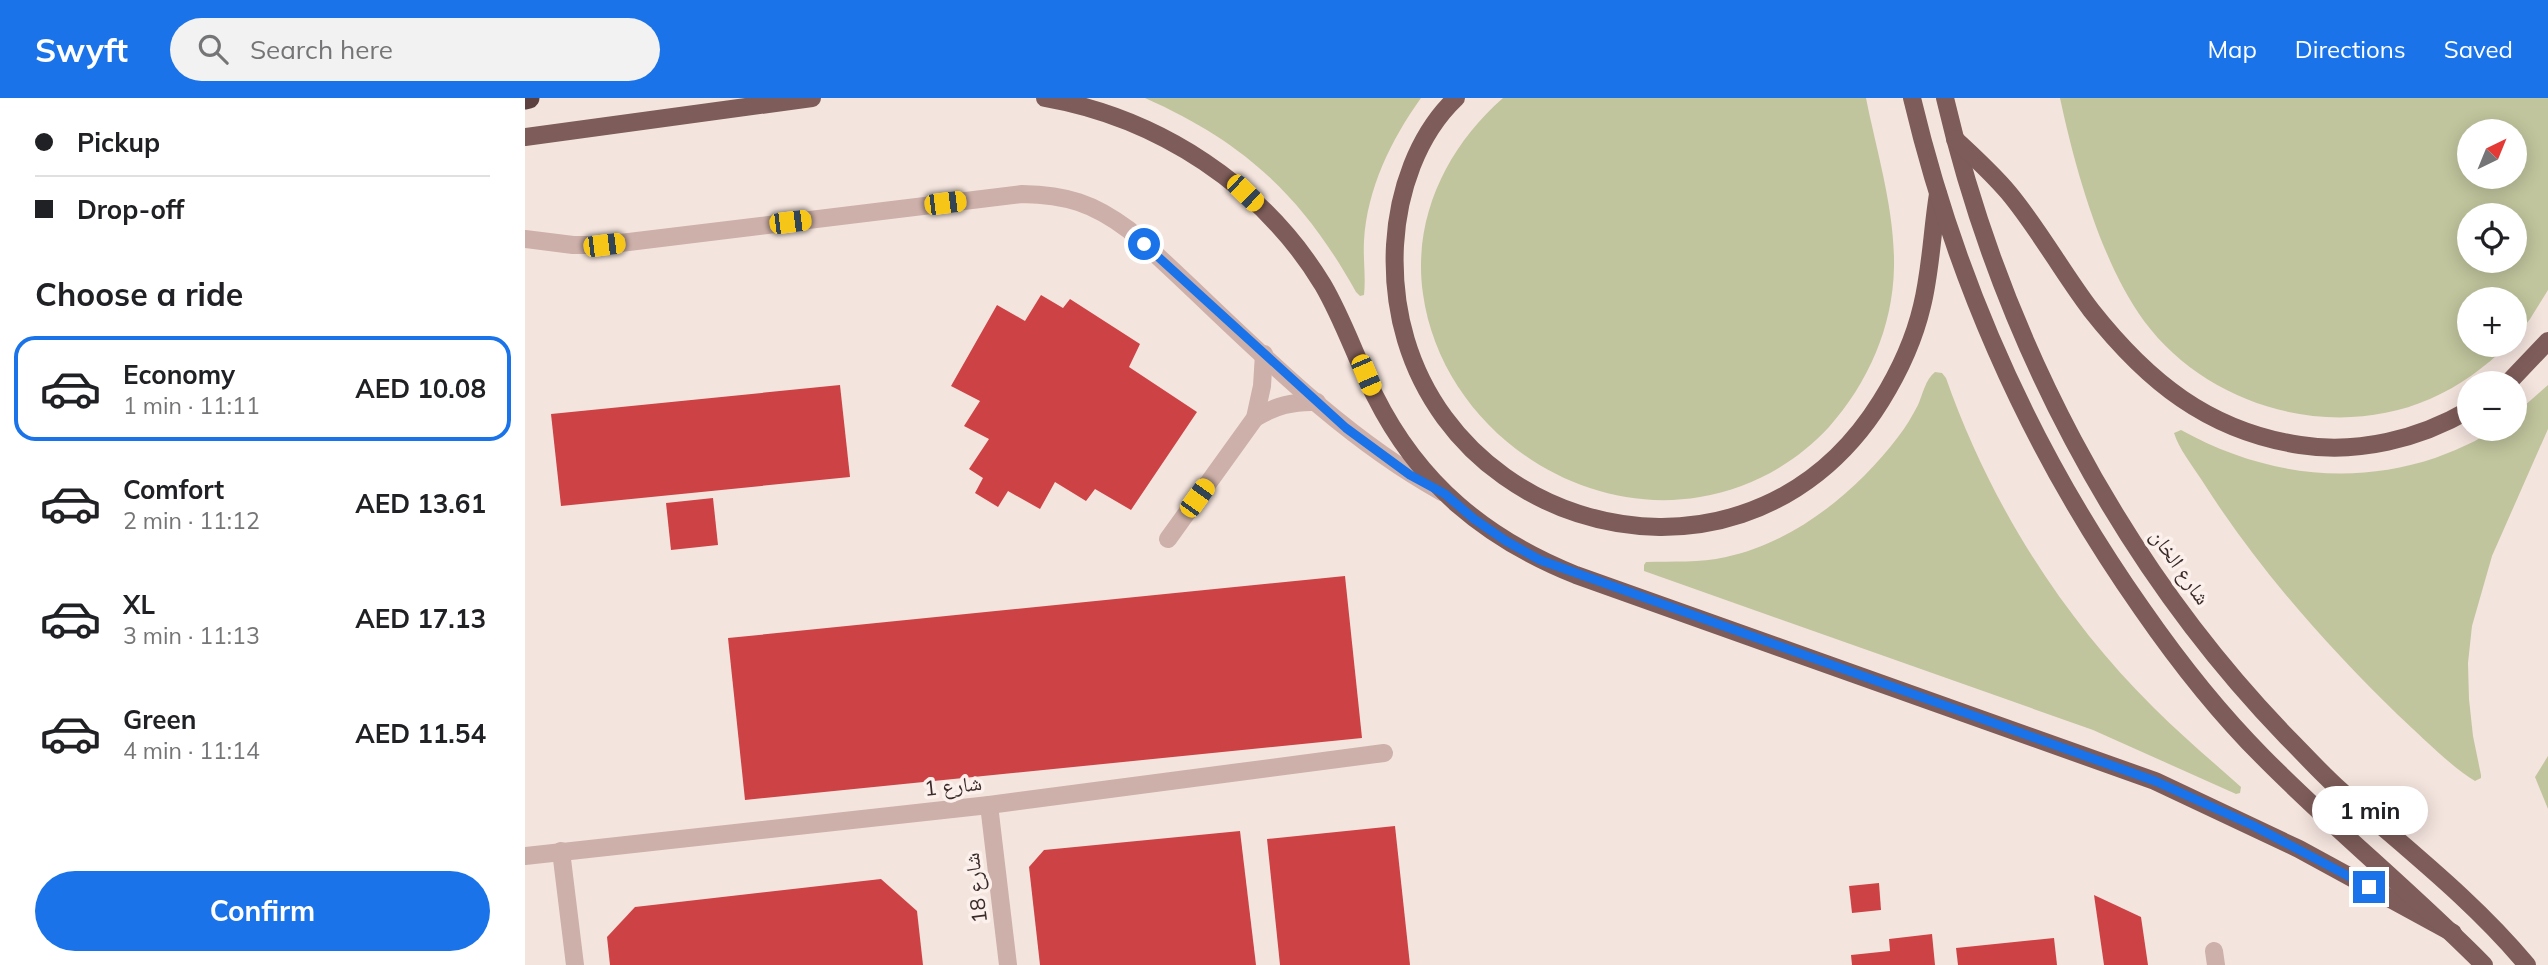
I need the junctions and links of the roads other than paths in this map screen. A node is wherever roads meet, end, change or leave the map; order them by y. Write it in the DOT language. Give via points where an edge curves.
graph roads {
  1 [pos="811,98"];
  2 [pos="1045,98"];
  3 [pos="1456,98"];
  4 [pos="1912,98"];
  5 [pos="1945,98"];
  6 [pos="525,137"];
  7 [pos="1954,139"];
  8 [pos="1938,194"];
  9 [pos="525,239"];
  10 [pos="2548,341"];
  11 [pos="1263,354"];
  12 [pos="2519,371"];
  13 [pos="1317,402"];
  14 [pos="1255,418"];
  15 [pos="2457,418"];
  16 [pos="1445,494"];
  17 [pos="1168,539"];
  18 [pos="1384,754"];
  19 [pos="989,805"];
  20 [pos="561,851"];
  21 [pos="525,856"];
  22 [pos="2452,933"];
  23 [pos="575,965"];
  24 [pos="1008,965"];
  25 [pos="2484,965"];
  26 [pos="2527,965"];
  1 -- 6 [label="main road"];
  2 -- 16 [label="main road" via="1107,113 1180,146 1214,168 1273,220 1322,284 1394,431"];
  3 -- 8 [label="main road" via="1431,129 1403,193 1394,267 1406,341 1438,409 1488,465 1546,502 1612,523 1680,527 1714,522 1779,499 1835,457 1880,403 1912,340 1929,272"];
  4 -- 8 [label="main road"];
  5 -- 7 [label="main road, شارع الخان"];
  7 -- 15 [label="main road" via="2008,192 2091,310 2126,350 2179,399 2210,417 2243,432 2313,447 2385,443"];
  7 -- 26 [label="main road, شارع الخان" via="1980,224 2031,354 2064,423 2142,554 2234,677 2285,734 2339,789 2474,909"];
  8 -- 22 [label="main road" via="2002,368 2036,439 2116,573 2210,699 2262,757"];
  9 -- 11 [label="street" via="604,245 1047,194 1072,199 1111,217"];
  10 -- 12 [label="main road"];
  11 -- 13 [label="street"];
  11 -- 14 [label="street"];
  13 -- 14 [label="street" via="1285,404"];
  13 -- 16 [label="street" via="1377,452"];
  14 -- 17 [label="street"];
  16 -- 22 [label="main road" via="1474,519 1540,560 2155,781 2299,849"];
  18 -- 19 [label="street, شارع 1"];
  19 -- 20 [label="street, شارع 1"];
  19 -- 24 [label="street, شارع 18"];
  20 -- 21 [label="street, شارع 1"];
  20 -- 23 [label="street"];
  22 -- 25 [label="main road"];
}
